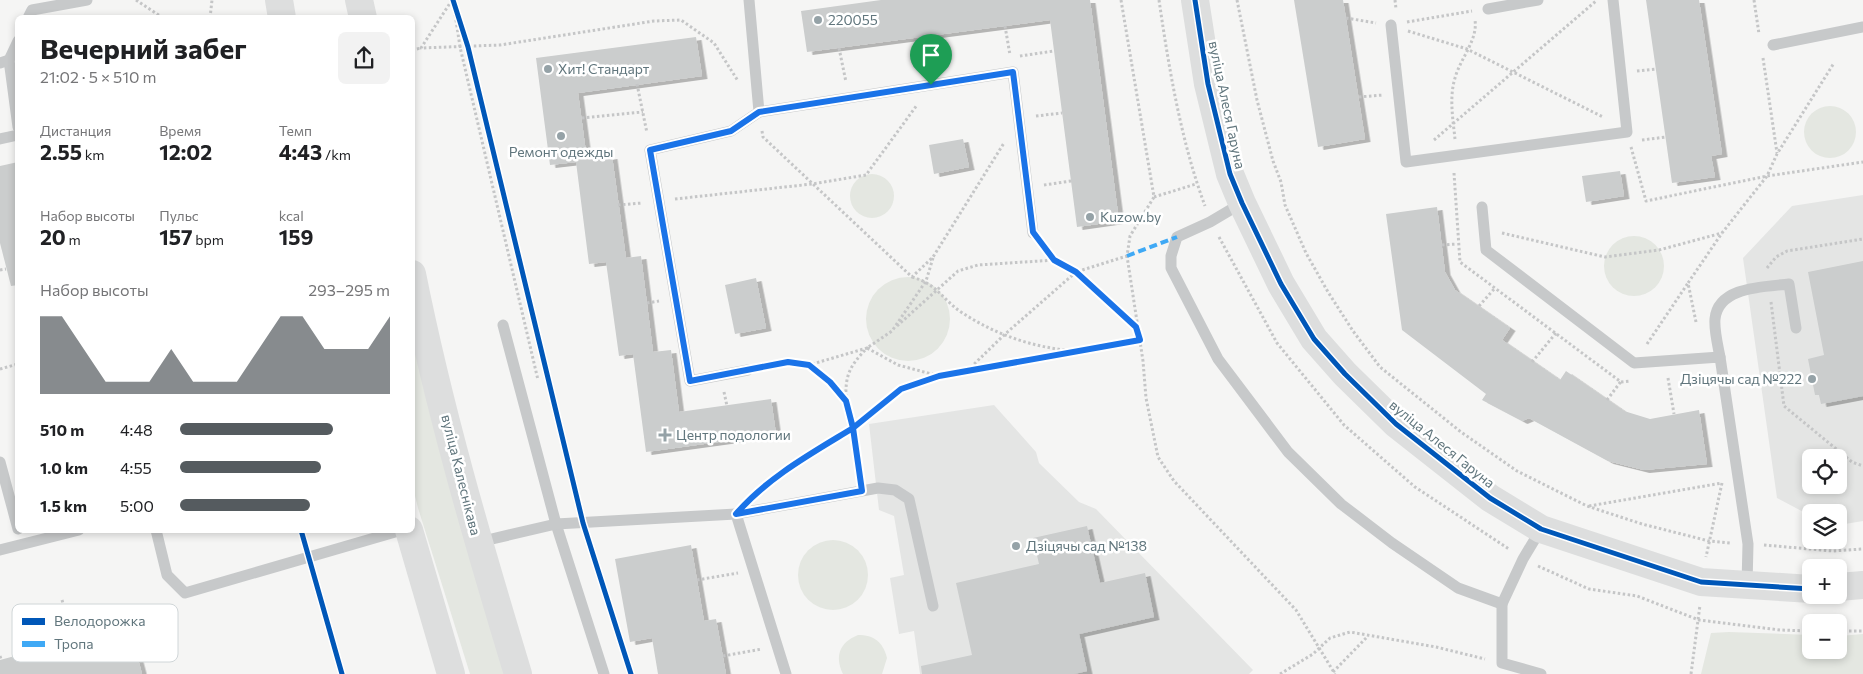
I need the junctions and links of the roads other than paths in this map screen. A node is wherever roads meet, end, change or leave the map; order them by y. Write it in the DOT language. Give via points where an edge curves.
graph roads {
  1 [pos="87,0"];
  2 [pos="279,0"];
  3 [pos="359,0"];
  4 [pos="749,0"];
  5 [pos="1195,0"];
  6 [pos="1538,0"];
  7 [pos="1613,0"];
  8 [pos="30,9"];
  9 [pos="1488,9"];
  10 [pos="282,15"];
  11 [pos="362,15"];
  12 [pos="1391,25"];
  13 [pos="1863,27"];
  14 [pos="15,45"];
  15 [pos="1773,45"];
  16 [pos="4,61"];
  17 [pos="759,112"];
  18 [pos="15,113"];
  19 [pos="15,136"];
  20 [pos="0,139"];
  21 [pos="1242,203"];
  22 [pos="1482,207"];
  23 [pos="1033,232"];
  24 [pos="415,289"];
  25 [pos="503,325"];
  26 [pos="1796,328"];
  27 [pos="1720,357"];
  28 [pos="748,370"];
  29 [pos="0,462"];
  30 [pos="736,514"];
  31 [pos="15,518"];
  32 [pos="556,524"];
  33 [pos="1541,529"];
  34 [pos="19,533"];
  35 [pos="68,533"];
  36 [pos="157,533"];
  37 [pos="391,533"];
  38 [pos="410,533"];
  39 [pos="478,542"];
  40 [pos="22,545"];
  41 [pos="0,550"];
  42 [pos="1747,585"];
  43 [pos="1863,585"];
  44 [pos="1847,586"];
  45 [pos="1802,588"];
  46 [pos="1502,604"];
  47 [pos="933,606"];
  48 [pos="451,674"];
  49 [pos="518,674"];
  50 [pos="604,674"];
  51 [pos="786,674"];
  52 [pos="1541,674"];
  1 -- 8 [label="lane"];
  2 -- 10 [label="street"];
  3 -- 11 [label="street"];
  4 -- 17 [label="lane"];
  5 -- 21 [label="street, вуліца Алеся Гаруна" via="1208,84 1230,174"];
  6 -- 9 [label="lane"];
  7 -- 12 [label="lane" via="1628,136 1406,162"];
  13 -- 15 [label="lane"];
  14 -- 16 [label="lane"];
  16 -- 18 [label="lane"];
  17 -- 23 [label="lane" via="1013,72"];
  17 -- 28 [label="lane" via="731,131 650,150 690,381"];
  19 -- 20 [label="lane"];
  21 -- 33 [label="street, вуліца Алеся Гаруна" via="1281,284 1314,339 1345,374 1396,424 1490,498"];
  21 -- 46 [label="lane" via="1177,237 1170,256 1175,278 1218,359 1273,434 1341,504 1458,588"];
  22 -- 27 [label="lane" via="1486,250 1634,363"];
  24 -- 39 [label="street, вуліца Калеснікава"];
  25 -- 32 [label="lane"];
  26 -- 27 [label="lane" via="1789,284 1735,292 1722,302 1715,318"];
  27 -- 42 [label="lane" via="1748,544"];
  29 -- 31 [label="lane"];
  30 -- 32 [label="lane"];
  30 -- 47 [label="lane" via="878,488 895,490 909,499"];
  30 -- 51 [label="lane"];
  32 -- 39 [label="lane"];
  32 -- 50 [label="lane"];
  33 -- 42 [label="street, вуліца Алеся Гаруна" via="1701,582"];
  33 -- 46 [label="lane" via="1522,559"];
  34 -- 40 [label="lane"];
  35 -- 40 [label="lane"];
  36 -- 37 [label="lane" via="167,575 185,592"];
  38 -- 48 [label="street"];
  39 -- 49 [label="street, вуліца Калеснікава"];
  40 -- 41 [label="lane"];
  42 -- 45 [label="street, вуліца Алеся Гаруна"];
  43 -- 44 [label="street"];
  46 -- 52 [label="lane" via="1502,663"];
}
